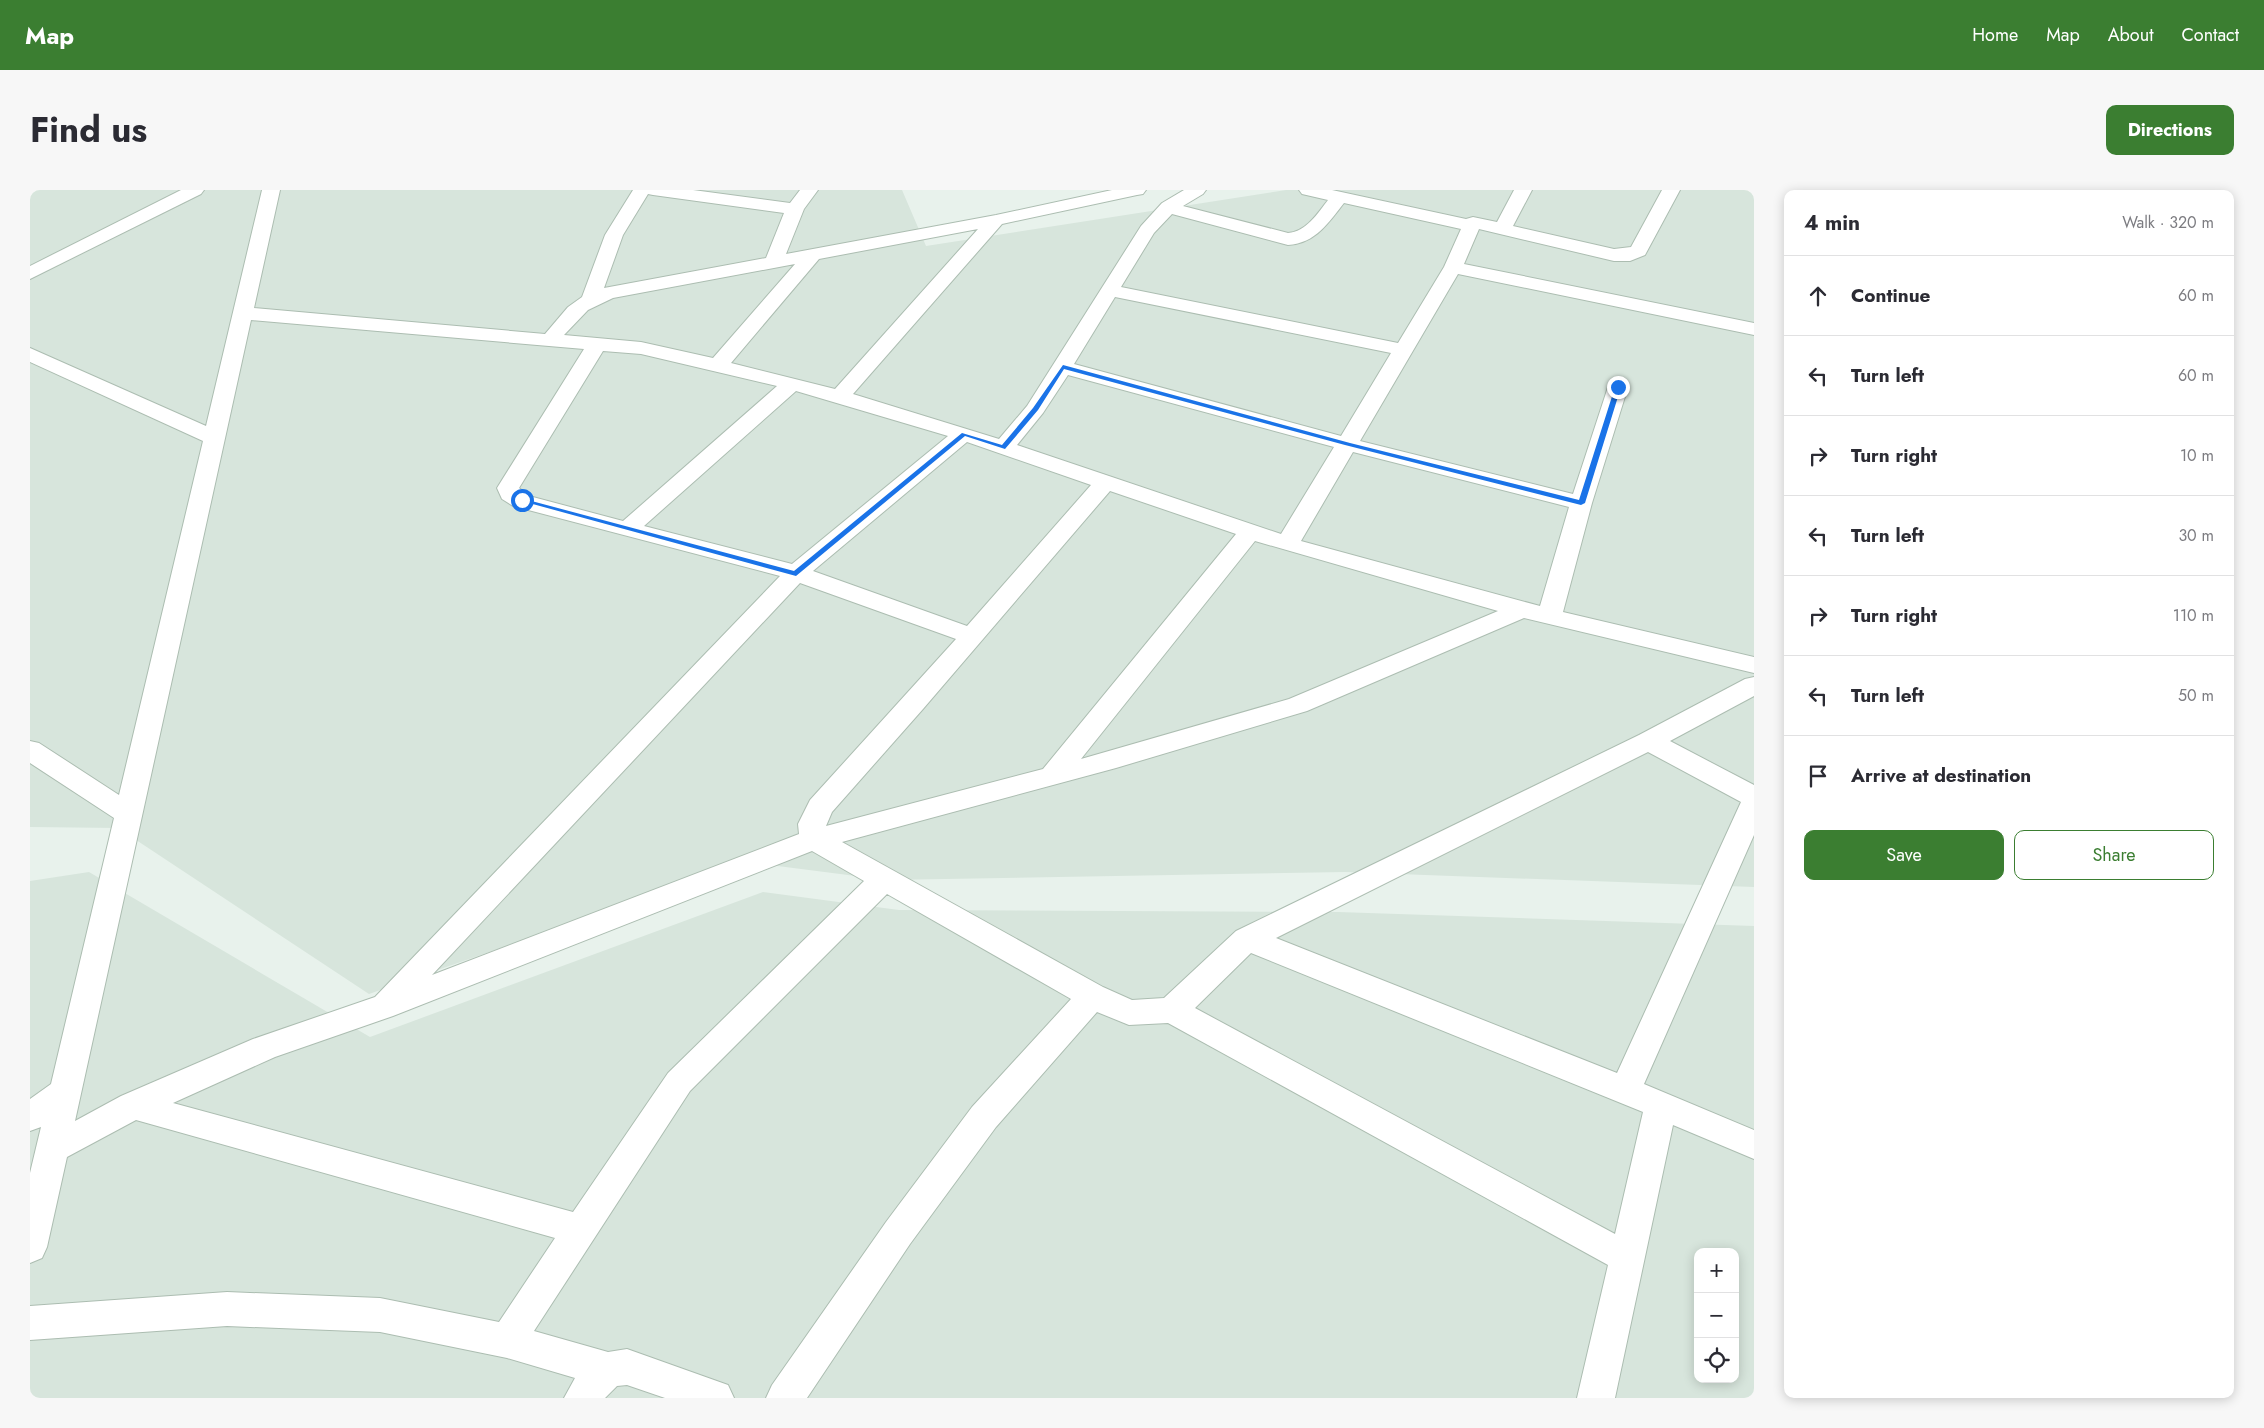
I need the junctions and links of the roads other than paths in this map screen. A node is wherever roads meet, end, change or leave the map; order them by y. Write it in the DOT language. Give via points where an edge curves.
graph roads {
  1 [pos="195,190"];
  2 [pos="271,190"];
  3 [pos="642,190"];
  4 [pos="653,190"];
  5 [pos="809,190"];
  6 [pos="1137,190"];
  7 [pos="1197,190"];
  8 [pos="1308,190"];
  9 [pos="1523,190"];
  10 [pos="1671,190"];
  11 [pos="1339,198"];
  12 [pos="1168,207"];
  13 [pos="795,209"];
  14 [pos="996,220"];
  15 [pos="1471,226"];
  16 [pos="1502,229"];
  17 [pos="813,254"];
  18 [pos="774,262"];
  19 [pos="1453,267"];
  20 [pos="30,273"];
  21 [pos="1110,290"];
  22 [pos="591,298"];
  23 [pos="243,313"];
  24 [pos="1754,329"];
  25 [pos="550,340"];
  26 [pos="597,344"];
  27 [pos="1404,350"];
  28 [pos="30,354"];
  29 [pos="717,366"];
  30 [pos="1063,367"];
  31 [pos="792,383"];
  32 [pos="1618,387"];
  33 [pos="839,397"];
  34 [pos="964,434"];
  35 [pos="214,438"];
  36 [pos="1348,444"];
  37 [pos="1003,448"];
  38 [pos="1105,483"];
  39 [pos="1581,503"];
  40 [pos="627,529"];
  41 [pos="1250,532"];
  42 [pos="1287,544"];
  43 [pos="796,574"];
  44 [pos="1536,613"];
  45 [pos="972,636"];
  46 [pos="1754,665"];
  47 [pos="1754,685"];
  48 [pos="1648,741"];
  49 [pos="30,750"];
  50 [pos="1052,776"];
  51 [pos="1754,797"];
  52 [pos="1754,804"];
  53 [pos="128,814"];
  54 [pos="814,839"];
  55 [pos="884,879"];
  56 [pos="1247,939"];
  57 [pos="1092,996"];
  58 [pos="382,1007"];
  59 [pos="1172,1010"];
  60 [pos="1626,1091"];
  61 [pos="65,1092"];
  62 [pos="1661,1105"];
  63 [pos="133,1106"];
  64 [pos="30,1117"];
  65 [pos="1754,1145"];
  66 [pos="52,1149"];
  67 [pos="581,1230"];
  68 [pos="30,1247"];
  69 [pos="1627,1258"];
  70 [pos="30,1323"];
  71 [pos="507,1341"];
  72 [pos="608,1370"];
  73 [pos="583,1398"];
  74 [pos="714,1398"];
  75 [pos="785,1398"];
  76 [pos="1596,1398"];
  1 -- 20 [label="street"];
  2 -- 23 [label="street"];
  3 -- 22 [label="street" via="614,235"];
  4 -- 13 [label="street"];
  5 -- 13 [label="street"];
  6 -- 14 [label="street"];
  7 -- 12 [label="street"];
  8 -- 11 [label="street"];
  9 -- 16 [label="street"];
  10 -- 16 [label="street" via="1638,250 1630,255 1614,255"];
  11 -- 12 [label="street" via="1306,236 1297,240"];
  11 -- 15 [label="street"];
  12 -- 21 [label="street" via="1147,230"];
  13 -- 18 [label="street"];
  14 -- 17 [label="street"];
  14 -- 33 [label="street"];
  15 -- 16 [label="street" via="1473,222"];
  15 -- 19 [label="street"];
  17 -- 18 [label="street"];
  17 -- 29 [label="street"];
  18 -- 22 [label="street"];
  19 -- 24 [label="street"];
  19 -- 27 [label="street"];
  21 -- 27 [label="street"];
  21 -- 30 [label="street"];
  22 -- 25 [label="street" via="578,306"];
  23 -- 25 [label="street"];
  23 -- 35 [label="street"];
  25 -- 26 [label="street"];
  26 -- 29 [label="street" via="641,348"];
  26 -- 40 [label="street" via="508,488 510,494 522,500"];
  27 -- 36 [label="street"];
  28 -- 35 [label="street"];
  29 -- 31 [label="street"];
  30 -- 36 [label="street"];
  30 -- 37 [label="street" via="1036,409"];
  31 -- 33 [label="street"];
  31 -- 40 [label="street"];
  32 -- 39 [label="street"];
  33 -- 34 [label="street"];
  34 -- 37 [label="street"];
  34 -- 43 [label="street"];
  35 -- 53 [label="street"];
  36 -- 39 [label="street"];
  36 -- 42 [label="street"];
  37 -- 38 [label="street"];
  38 -- 41 [label="street"];
  38 -- 45 [label="street"];
  39 -- 44 [label="street"];
  40 -- 43 [label="street"];
  41 -- 42 [label="street"];
  41 -- 50 [label="street"];
  42 -- 44 [label="street"];
  43 -- 45 [label="street"];
  43 -- 58 [label="street"];
  44 -- 46 [label="street"];
  44 -- 50 [label="street" via="1298,705"];
  45 -- 54 [label="street" via="820,807 812,824"];
  47 -- 48 [label="street"];
  48 -- 51 [label="street"];
  48 -- 56 [label="street"];
  49 -- 53 [label="street"];
  50 -- 54 [label="street"];
  52 -- 60 [label="street"];
  53 -- 61 [label="street"];
  54 -- 55 [label="street"];
  54 -- 58 [label="street"];
  55 -- 57 [label="street"];
  55 -- 67 [label="street" via="679,1082"];
  56 -- 59 [label="street"];
  56 -- 60 [label="street"];
  57 -- 59 [label="street" via="1129,1012"];
  57 -- 75 [label="street" via="984,1117 898,1233"];
  58 -- 63 [label="street" via="264,1048"];
  59 -- 69 [label="street"];
  60 -- 62 [label="street"];
  61 -- 64 [label="street"];
  61 -- 66 [label="street"];
  62 -- 65 [label="street"];
  62 -- 69 [label="street"];
  63 -- 66 [label="street"];
  63 -- 67 [label="street"];
  66 -- 68 [label="street"];
  67 -- 71 [label="street"];
  69 -- 76 [label="street"];
  70 -- 71 [label="street" via="237,1309 380,1315"];
  71 -- 72 [label="street"];
  72 -- 73 [label="street"];
  72 -- 74 [label="street" via="627,1367"];
}
